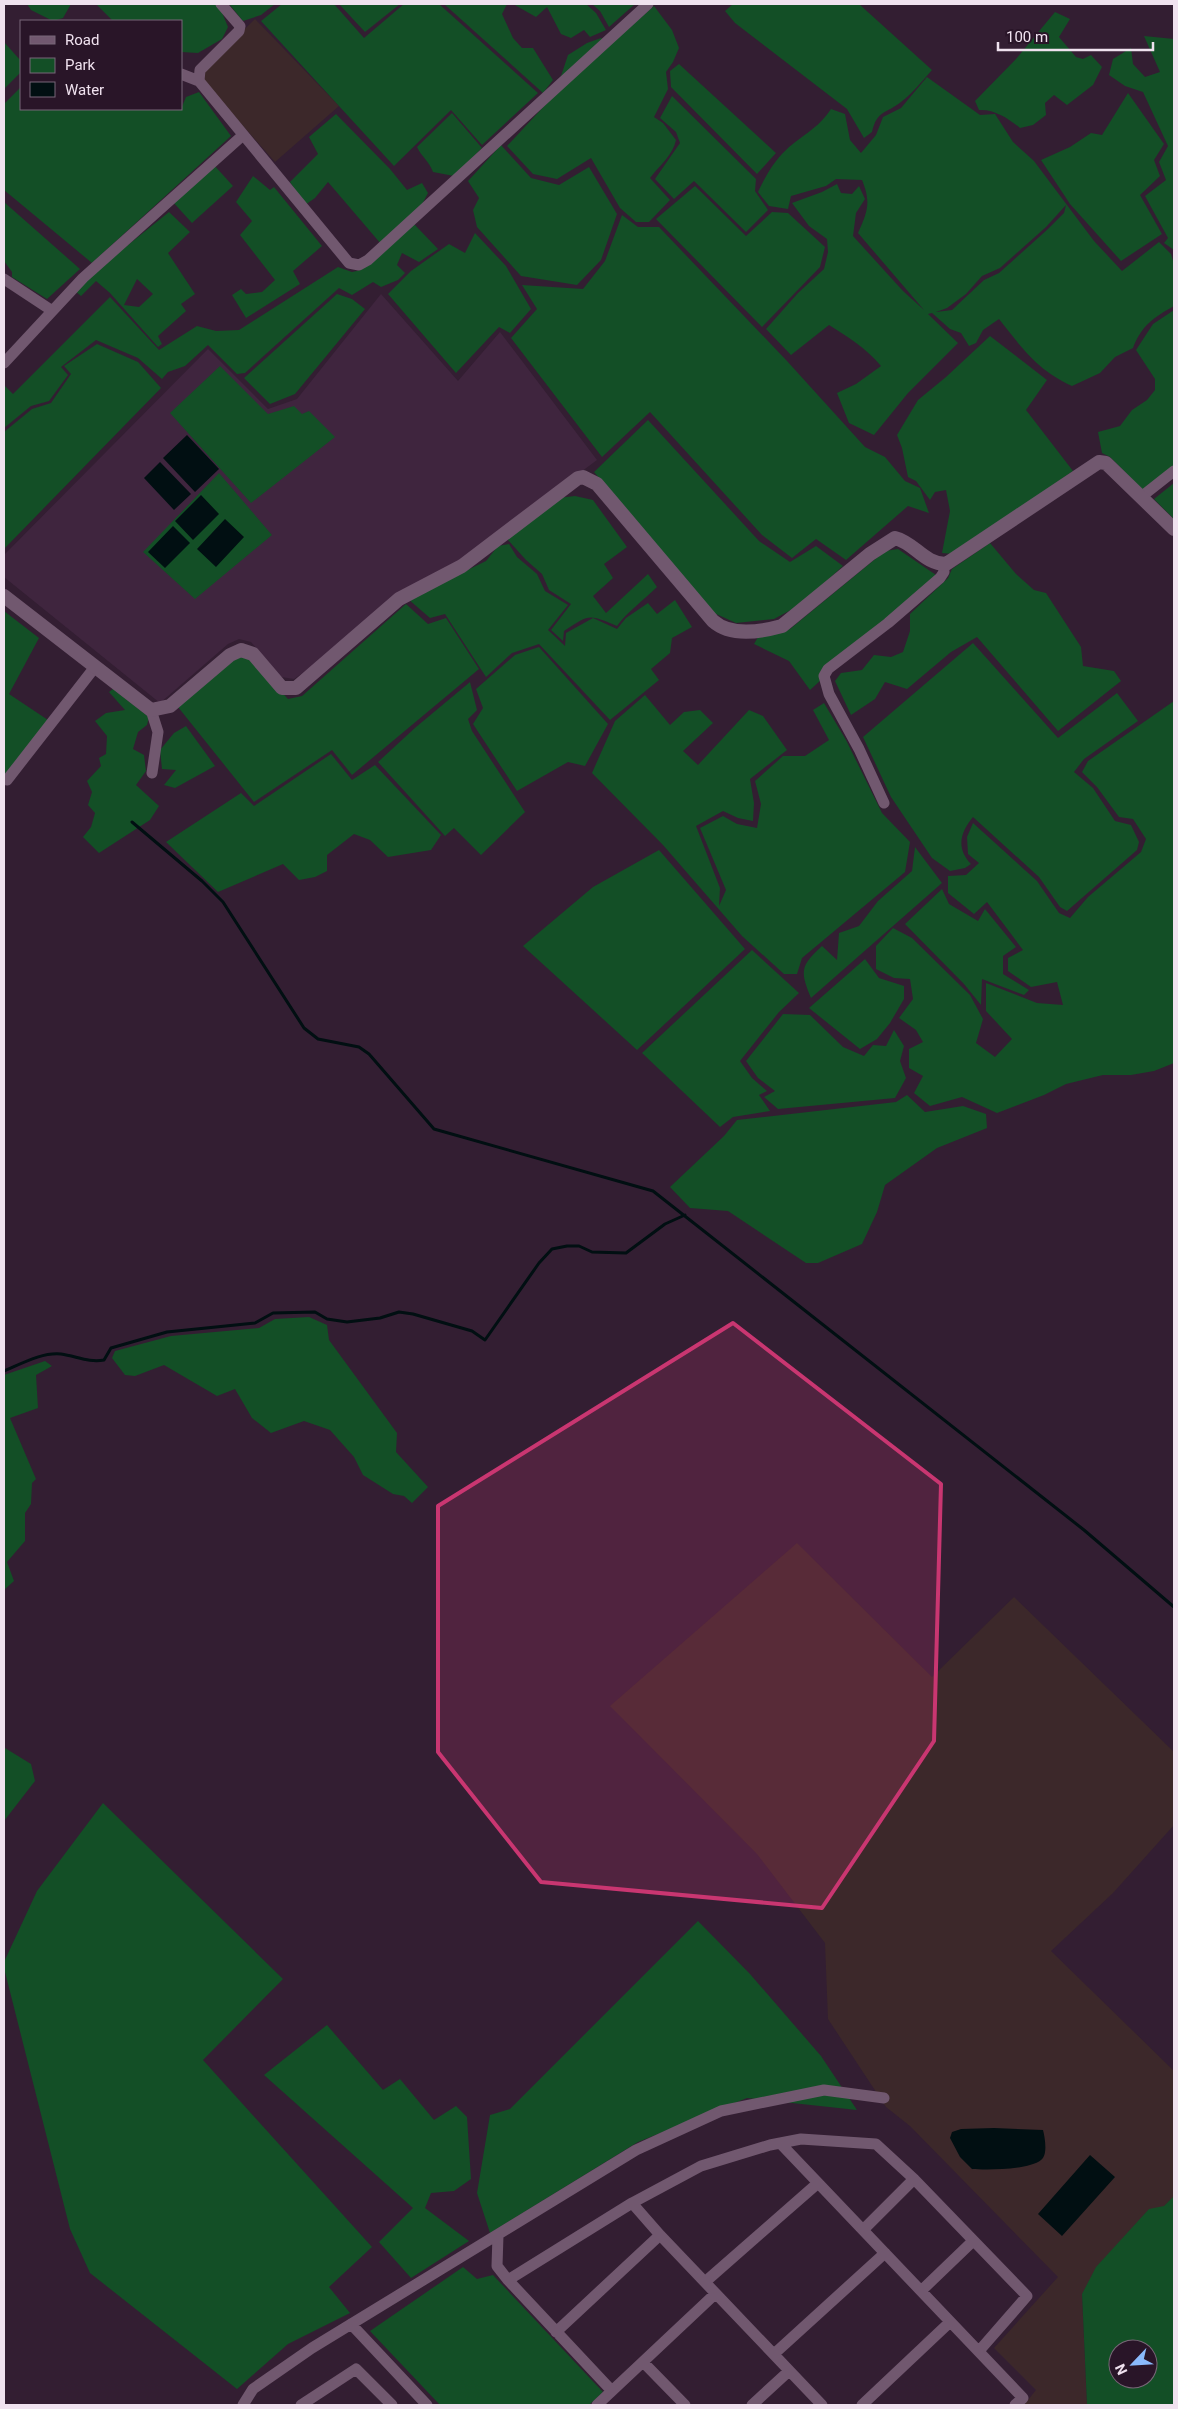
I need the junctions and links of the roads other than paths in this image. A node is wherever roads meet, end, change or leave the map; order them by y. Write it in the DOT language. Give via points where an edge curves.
graph roads {
  1 [pos="222,4"];
  2 [pos="648,4"];
  3 [pos="182,74"];
  4 [pos="199,81"];
  5 [pos="242,136"];
  6 [pos="4,279"];
  7 [pos="51,310"];
  8 [pos="4,362"];
  9 [pos="1174,471"];
  10 [pos="1141,497"];
  11 [pos="1174,529"];
  12 [pos="943,564"];
  13 [pos="4,596"];
  14 [pos="95,667"];
  15 [pos="151,710"];
  16 [pos="152,773"];
  17 [pos="7,780"];
  18 [pos="884,803"];
  19 [pos="884,2098"];
  20 [pos="780,2143"];
  21 [pos="914,2179"];
  22 [pos="818,2182"];
  23 [pos="632,2203"];
  24 [pos="863,2230"];
  25 [pos="498,2235"];
  26 [pos="660,2235"];
  27 [pos="973,2241"];
  28 [pos="885,2253"];
  29 [pos="508,2280"];
  30 [pos="705,2282"];
  31 [pos="922,2291"];
  32 [pos="715,2294"];
  33 [pos="950,2322"];
  34 [pos="351,2324"];
  35 [pos="556,2332"];
  36 [pos="979,2351"];
  37 [pos="774,2354"];
  38 [pos="643,2362"];
  39 [pos="789,2371"];
  40 [pos="612,2391"];
  41 [pos="243,2405"];
  42 [pos="301,2405"];
  43 [pos="392,2405"];
  44 [pos="427,2405"];
  45 [pos="597,2405"];
  46 [pos="685,2405"];
  47 [pos="752,2405"];
  48 [pos="822,2405"];
  49 [pos="862,2405"];
  50 [pos="1015,2405"];
  1 -- 4 [label="street" via="240,26 239,32 200,70"];
  2 -- 5 [label="street" via="359,265 349,263"];
  3 -- 4 [label="street"];
  4 -- 5 [label="street"];
  5 -- 7 [label="street"];
  6 -- 7 [label="street"];
  7 -- 8 [label="street"];
  9 -- 10 [label="street"];
  10 -- 11 [label="street"];
  10 -- 12 [label="street" via="1106,463 1099,462 954,560"];
  12 -- 15 [label="street" via="930,562 902,540 892,539 782,626 769,630 731,631 713,621 597,484 578,478 468,562 400,599 296,688 282,688 253,654 242,650 230,655 170,706"];
  12 -- 18 [label="street" via="944,572 940,578 828,669 824,676 829,694"];
  13 -- 14 [label="street"];
  14 -- 15 [label="street"];
  14 -- 17 [label="street"];
  15 -- 16 [label="street" via="158,732"];
  19 -- 25 [label="street" via="824,2090 720,2111 636,2150"];
  20 -- 21 [label="street" via="801,2139 876,2144"];
  20 -- 22 [label="street"];
  20 -- 23 [label="street" via="702,2166"];
  21 -- 24 [label="street"];
  21 -- 27 [label="street"];
  22 -- 24 [label="street"];
  22 -- 30 [label="street"];
  23 -- 26 [label="street"];
  23 -- 29 [label="street"];
  24 -- 28 [label="street"];
  25 -- 29 [label="street" via="497,2266"];
  25 -- 34 [label="street"];
  26 -- 30 [label="street"];
  26 -- 35 [label="street"];
  27 -- 31 [label="street"];
  27 -- 36 [label="street" via="1027,2296"];
  28 -- 31 [label="street"];
  28 -- 37 [label="street"];
  29 -- 35 [label="street"];
  30 -- 32 [label="street"];
  31 -- 33 [label="street"];
  32 -- 37 [label="street"];
  32 -- 38 [label="street"];
  33 -- 36 [label="street"];
  33 -- 49 [label="street"];
  34 -- 41 [label="street" via="253,2389"];
  34 -- 44 [label="street"];
  35 -- 40 [label="street"];
  36 -- 50 [label="street" via="1023,2398"];
  37 -- 39 [label="street"];
  38 -- 40 [label="street"];
  38 -- 46 [label="street"];
  39 -- 47 [label="street"];
  39 -- 48 [label="street"];
  40 -- 45 [label="street"];
  42 -- 43 [label="street" via="356,2369"];
}
